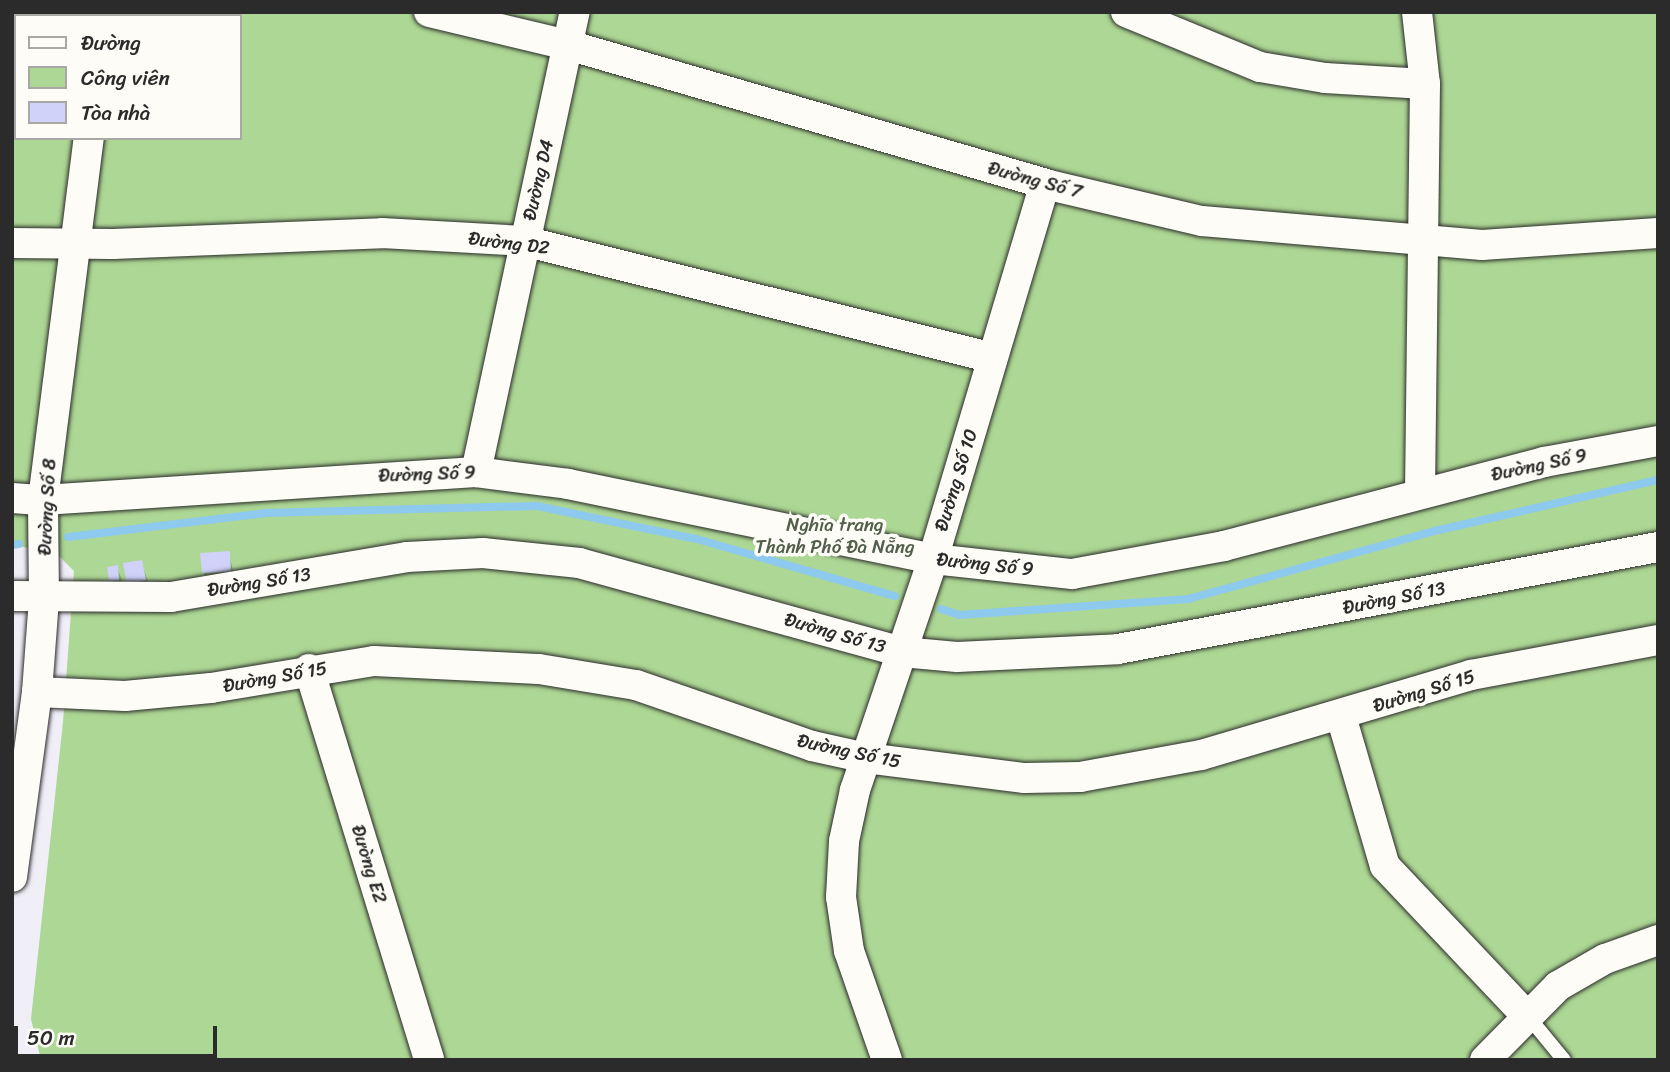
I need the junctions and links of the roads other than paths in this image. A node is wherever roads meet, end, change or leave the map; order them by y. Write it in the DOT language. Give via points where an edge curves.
graph roads {
  1 [pos="429,12"];
  2 [pos="575,12"];
  3 [pos="1126,12"];
  4 [pos="1417,12"];
  5 [pos="568,45"];
  6 [pos="1425,83"];
  7 [pos="89,140"];
  8 [pos="1045,184"];
  9 [pos="1658,233"];
  10 [pos="1424,240"];
  11 [pos="524,241"];
  12 [pos="12,243"];
  13 [pos="76,244"];
  14 [pos="993,358"];
  15 [pos="1658,441"];
  16 [pos="476,472"];
  17 [pos="1420,493"];
  18 [pos="12,498"];
  19 [pos="43,500"];
  20 [pos="1658,547"];
  21 [pos="933,559"];
  22 [pos="12,597"];
  23 [pos="44,599"];
  24 [pos="1658,640"];
  25 [pos="902,652"];
  26 [pos="309,668"];
  27 [pos="37,692"];
  28 [pos="1341,716"];
  29 [pos="866,758"];
  30 [pos="12,877"];
  31 [pos="1658,940"];
  32 [pos="1526,1015"];
  33 [pos="429,1060"];
  34 [pos="887,1060"];
  35 [pos="1485,1060"];
  36 [pos="1564,1060"];
  1 -- 5 [label="street, Đường Số 7"];
  2 -- 5 [label="street, Đường D4"];
  3 -- 6 [label="street" via="1260,67 1325,78"];
  4 -- 6 [label="street"];
  5 -- 8 [label="street, Đường Số 7"];
  5 -- 11 [label="street, Đường D4"];
  6 -- 10 [label="street"];
  7 -- 13 [label="street, Đường Số 8"];
  8 -- 10 [label="street, Đường Số 7" via="1202,221"];
  8 -- 14 [label="street, Đường Số 10"];
  9 -- 10 [label="street, Đường Số 7" via="1482,245"];
  10 -- 17 [label="street"];
  11 -- 13 [label="street, Đường D2" via="382,233"];
  11 -- 14 [label="street, Đường D2"];
  11 -- 16 [label="street, Đường D4"];
  12 -- 13 [label="street, Đường D2"];
  13 -- 19 [label="street, Đường Số 8"];
  14 -- 21 [label="street, Đường Số 10"];
  15 -- 17 [label="street, Đường Số 9"];
  16 -- 19 [label="street, Đường Số 9"];
  16 -- 21 [label="street, Đường Số 9" via="568,484"];
  17 -- 21 [label="street, Đường Số 9" via="1224,546 1072,574"];
  18 -- 19 [label="street, Đường Số 9"];
  19 -- 23 [label="street, Đường Số 8"];
  20 -- 25 [label="street, Đường Số 13" via="1118,649 957,657"];
  21 -- 25 [label="street, Đường Số 10"];
  22 -- 23 [label="street, Đường Số 13"];
  23 -- 25 [label="street, Đường Số 13" via="171,597 407,557 483,553 616,571"];
  23 -- 27 [label="street, Đường Số 8"];
  24 -- 28 [label="street, Đường Số 15" via="1471,675"];
  25 -- 29 [label="street, Đường Số 10"];
  26 -- 27 [label="street, Đường Số 15" via="211,688 125,696"];
  26 -- 29 [label="street, Đường Số 15" via="436,661 539,669 636,685 812,746"];
  26 -- 33 [label="street, Đường E2"];
  27 -- 30 [label="street, Đường Số 8"];
  28 -- 29 [label="street, Đường Số 15" via="1201,755 1080,777 1025,778"];
  28 -- 32 [label="street" via="1385,866"];
  29 -- 34 [label="street, Đường Số 10" via="844,841 841,897 849,951"];
  31 -- 32 [label="street" via="1605,959 1558,986"];
  32 -- 35 [label="street"];
  32 -- 36 [label="lane"];
}
